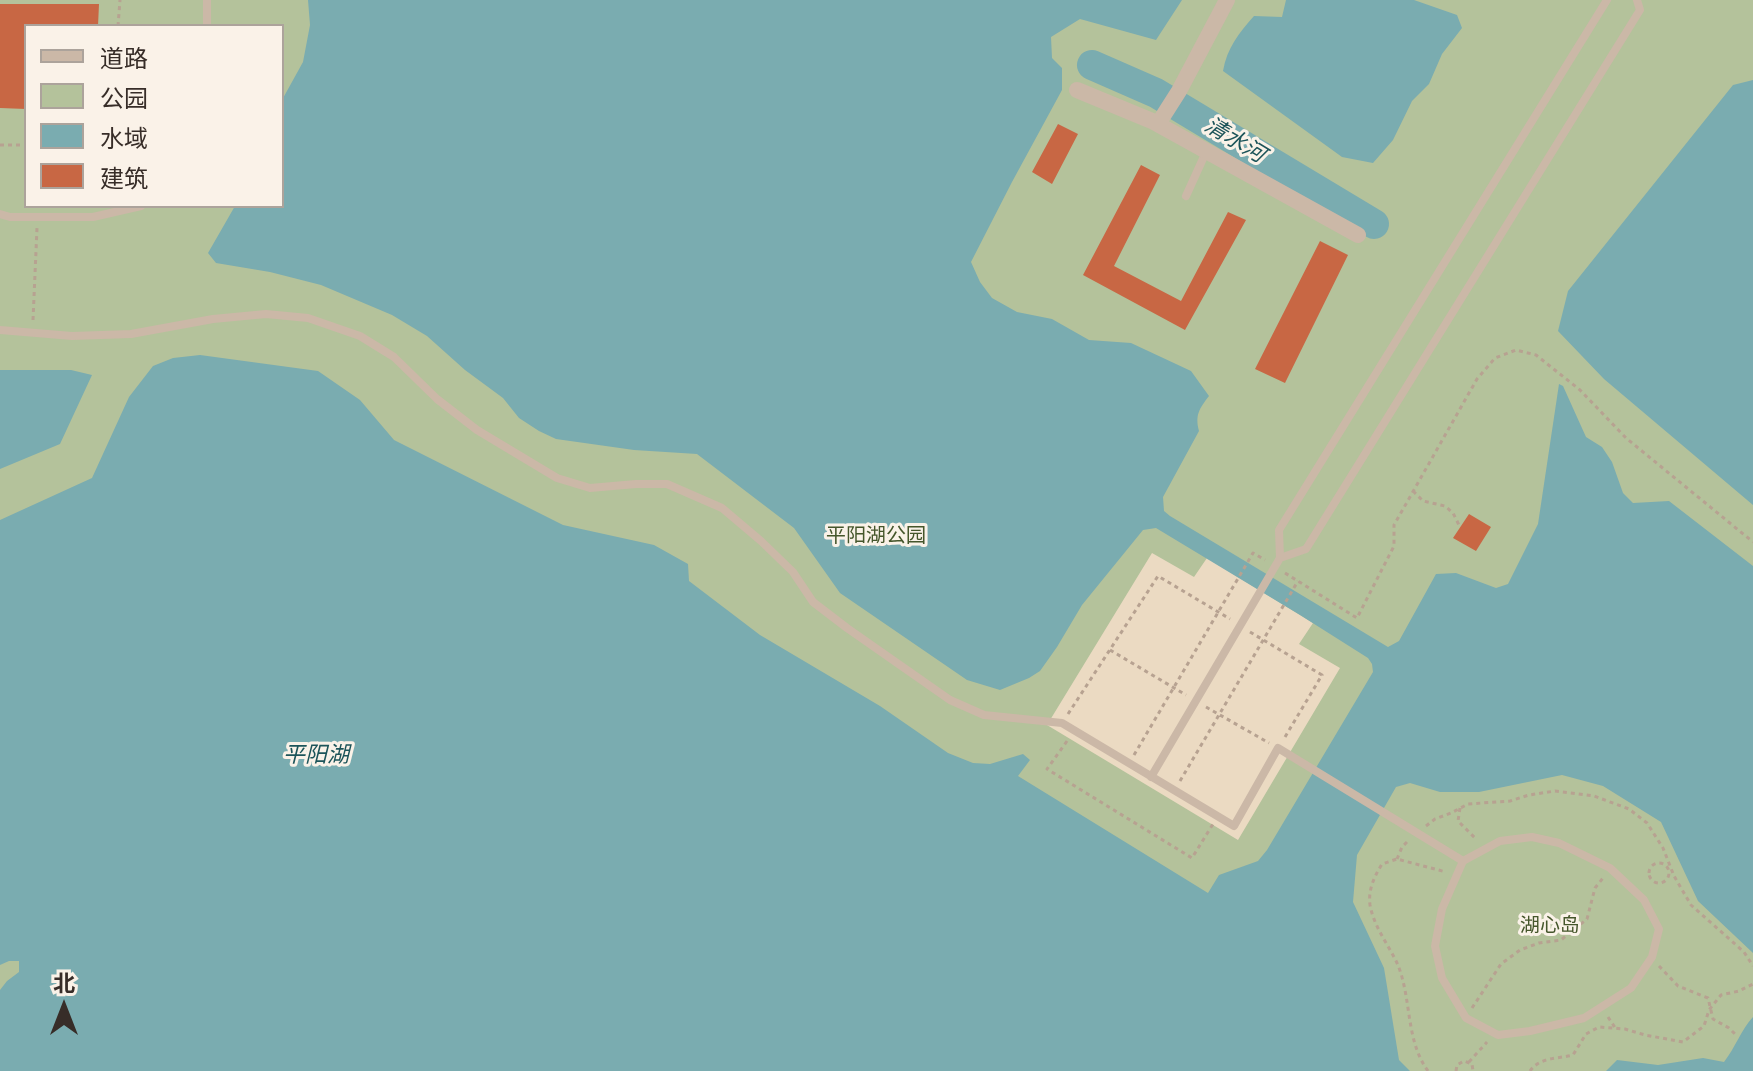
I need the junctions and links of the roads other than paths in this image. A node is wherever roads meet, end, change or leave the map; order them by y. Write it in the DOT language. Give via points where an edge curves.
graph roads {
  1 [pos="207,0"];
  2 [pos="1227,0"];
  3 [pos="1607,0"];
  4 [pos="1637,0"];
  5 [pos="207,24"];
  6 [pos="1077,90"];
  7 [pos="1158,124"];
  8 [pos="1207,151"];
  9 [pos="1186,196"];
  10 [pos="132,208"];
  11 [pos="0,214"];
  12 [pos="1358,235"];
  13 [pos="0,330"];
  14 [pos="1277,562"];
  15 [pos="1151,777"];
  16 [pos="1463,861"];
  1 -- 5 [label="lane"];
  2 -- 7 [label="street"];
  3 -- 14 [label="lane" via="1279,530"];
  4 -- 14 [label="lane" via="1640,10 1306,549"];
  6 -- 7 [label="street"];
  7 -- 8 [label="street"];
  8 -- 9 [label="lane"];
  8 -- 12 [label="street"];
  10 -- 11 [label="lane" via="93,217"];
  13 -- 15 [label="lane" via="131,334 266,314 308,318 360,336 394,357 477,430 557,478 590,488 667,484 722,508 793,572 813,602 950,700 984,715 1062,723"];
  14 -- 15 [label="lane"];
  15 -- 16 [label="lane" via="1234,826 1278,748"];
  16 -- 16 [label="lane" via="1500,841 1532,837 1559,843 1610,868 1644,900 1659,929 1652,957 1631,988 1584,1018 1495,1033 1466,1018 1442,978 1435,946 1442,909"];
}
